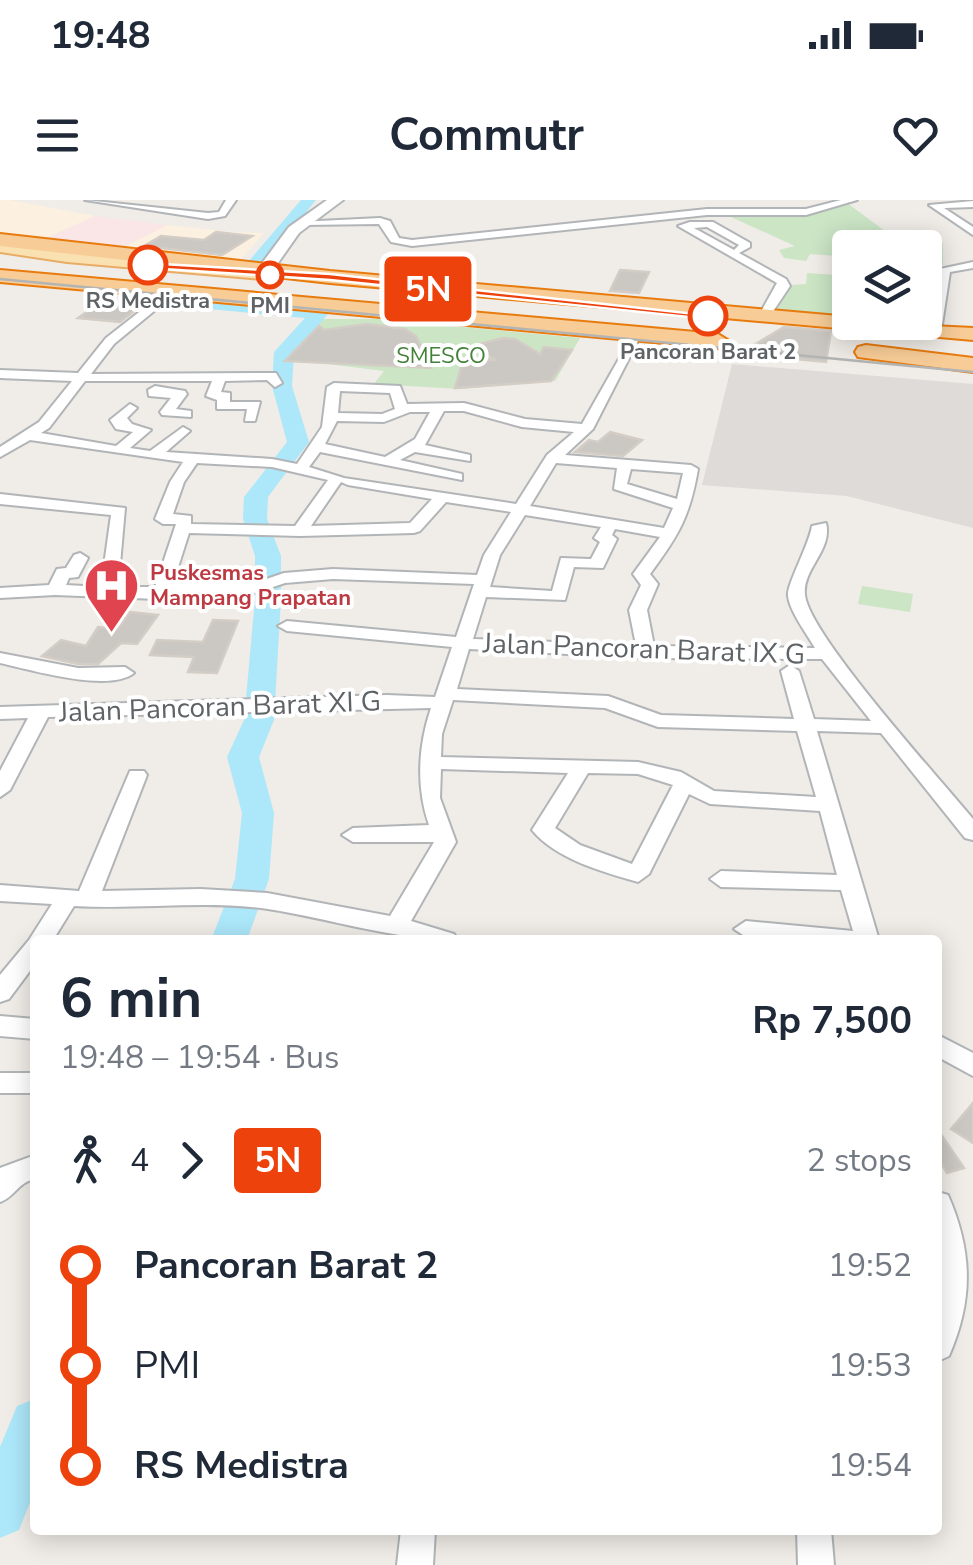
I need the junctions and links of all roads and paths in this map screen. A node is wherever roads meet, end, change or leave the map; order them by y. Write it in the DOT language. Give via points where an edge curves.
graph roads {
  1 [pos="90,200"];
  2 [pos="231,200"];
  3 [pos="336,200"];
  4 [pos="852,200"];
  5 [pos="973,204"];
  6 [pos="304,222"];
  7 [pos="634,229"];
  8 [pos="973,232"];
  9 [pos="0,249"];
  10 [pos="64,257"];
  11 [pos="973,265"];
  12 [pos="0,270"];
  13 [pos="264,270"];
  14 [pos="330,277"];
  15 [pos="286,282"];
  16 [pos="942,288"];
  17 [pos="170,293"];
  18 [pos="764,316"];
  19 [pos="693,320"];
  20 [pos="832,322"];
  21 [pos="942,332"];
  22 [pos="638,334"];
  23 [pos="973,334"];
  24 [pos="734,342"];
  25 [pos="973,344"];
  26 [pos="846,350"];
  27 [pos="973,353"];
  28 [pos="973,363"];
  29 [pos="0,374"];
  30 [pos="82,378"];
  31 [pos="220,378"];
  32 [pos="162,379"];
  33 [pos="275,383"];
  34 [pos="439,406"];
  35 [pos="130,408"];
  36 [pos="402,409"];
  37 [pos="186,414"];
  38 [pos="250,418"];
  39 [pos="330,422"];
  40 [pos="586,429"];
  41 [pos="183,430"];
  42 [pos="372,432"];
  43 [pos="32,436"];
  44 [pos="413,447"];
  45 [pos="317,448"];
  46 [pos="118,450"];
  47 [pos="0,454"];
  48 [pos="152,456"];
  49 [pos="465,458"];
  50 [pos="552,458"];
  51 [pos="192,459"];
  52 [pos="389,461"];
  53 [pos="626,462"];
  54 [pos="298,468"];
  55 [pos="457,476"];
  56 [pos="343,479"];
  57 [pos="637,491"];
  58 [pos="441,498"];
  59 [pos="0,500"];
  60 [pos="685,507"];
  61 [pos="521,512"];
  62 [pos="609,515"];
  63 [pos="820,526"];
  64 [pos="182,528"];
  65 [pos="300,531"];
  66 [pos="672,534"];
  67 [pos="80,558"];
  68 [pos="482,586"];
  69 [pos="163,588"];
  70 [pos="55,590"];
  71 [pos="108,592"];
  72 [pos="0,594"];
  73 [pos="287,626"];
  74 [pos="462,644"];
  75 [pos="646,653"];
  76 [pos="827,654"];
  77 [pos="0,658"];
  78 [pos="790,672"];
  79 [pos="78,674"];
  80 [pos="125,674"];
  81 [pos="442,698"];
  82 [pos="49,712"];
  83 [pos="0,713"];
  84 [pos="808,726"];
  85 [pos="886,727"];
  86 [pos="431,764"];
  87 [pos="582,766"];
  88 [pos="137,774"];
  89 [pos="3,777"];
  90 [pos="684,783"];
  91 [pos="829,805"];
  92 [pos="440,832"];
  93 [pos="973,834"];
  94 [pos="353,835"];
  95 [pos="722,879"];
  96 [pos="852,883"];
  97 [pos="0,893"];
  98 [pos="77,899"];
  99 [pos="396,925"];
  100 [pos="746,929"];
  101 [pos="45,935"];
  102 [pos="429,935"];
  103 [pos="807,935"];
  104 [pos="867,935"];
  105 [pos="30,954"];
  106 [pos="0,993"];
  107 [pos="0,1026"];
  108 [pos="30,1029"];
  109 [pos="942,1047"];
  110 [pos="973,1066"];
  111 [pos="0,1083"];
  112 [pos="30,1083"];
  113 [pos="30,1168"];
  114 [pos="0,1190"];
  115 [pos="942,1215"];
  116 [pos="966,1279"];
  117 [pos="942,1339"];
  118 [pos="418,1535"];
  119 [pos="814,1535"];
  120 [pos="415,1565"];
  121 [pos="816,1565"];
  1 -- 2 [label="street" via="219,215"];
  3 -- 6 [label="street"];
  4 -- 6 [label="street" via="806,212 707,212 412,243 395,240 380,221"];
  5 -- 8 [label="street" via="934,205"];
  6 -- 13 [label="street"];
  7 -- 18 [label="street" via="683,226 784,284"];
  9 -- 10 [label="main road"];
  9 -- 13 [label="highway"];
  9 -- 15 [label="highway"];
  9 -- 19 [label="highway" via="276,287"];
  10 -- 14 [label="main road"];
  10 -- 15 [label="highway"];
  11 -- 16 [label="street" via="945,269"];
  12 -- 17 [label="highway"];
  12 -- 27 [label="highway"];
  13 -- 14 [label="highway"];
  14 -- 18 [label="highway"];
  15 -- 19 [label="highway"];
  17 -- 22 [label="highway"];
  17 -- 30 [label="street" via="110,341"];
  18 -- 20 [label="highway"];
  19 -- 25 [label="highway"];
  21 -- 23 [label="highway"];
  22 -- 24 [label="highway"];
  22 -- 40 [label="street"];
  26 -- 28 [label="highway"];
  29 -- 30 [label="street"];
  30 -- 32 [label="street"];
  30 -- 43 [label="street"];
  31 -- 32 [label="street"];
  31 -- 33 [label="street" via="271,376"];
  31 -- 38 [label="street" via="213,396 225,396 222,406 255,406"];
  32 -- 37 [label="street" via="153,393 180,394 167,412"];
  34 -- 36 [label="street"];
  34 -- 40 [label="street"];
  34 -- 44 [label="street" via="426,436"];
  35 -- 46 [label="street" via="117,420 144,430"];
  36 -- 39 [label="street" via="384,418"];
  36 -- 39 [label="street" via="395,388 334,386"];
  39 -- 42 [label="street"];
  39 -- 45 [label="street"];
  40 -- 50 [label="street"];
  41 -- 48 [label="street"];
  43 -- 46 [label="street"];
  43 -- 47 [label="street"];
  44 -- 49 [label="street"];
  44 -- 52 [label="street"];
  45 -- 52 [label="street"];
  45 -- 54 [label="street"];
  46 -- 48 [label="street"];
  48 -- 51 [label="street"];
  50 -- 53 [label="street"];
  50 -- 61 [label="street"];
  51 -- 54 [label="street"];
  51 -- 64 [label="street" via="163,519 185,519"];
  52 -- 55 [label="street"];
  53 -- 57 [label="street" via="618,485"];
  53 -- 60 [label="street" via="691,469"];
  54 -- 56 [label="street"];
  56 -- 58 [label="street"];
  56 -- 65 [label="street"];
  57 -- 60 [label="street"];
  57 -- 62 [label="street"];
  58 -- 61 [label="street"];
  58 -- 65 [label="street" via="414,528"];
  59 -- 71 [label="street" via="120,511 114,531 118,566"];
  60 -- 66 [label="street"];
  61 -- 62 [label="street"];
  61 -- 68 [label="street" via="495,549"];
  62 -- 66 [label="street"];
  62 -- 68 [label="street" via="602,538 609,539 597,565 567,561 560,596"];
  63 -- 76 [label="street" via="796,589"];
  64 -- 65 [label="street"];
  64 -- 69 [label="street"];
  66 -- 75 [label="street" via="641,574 650,584 638,610"];
  67 -- 70 [label="street"];
  68 -- 69 [label="street" via="316,576 278,578 262,587"];
  68 -- 74 [label="street"];
  69 -- 71 [label="street" via="158,594"];
  70 -- 71 [label="street"];
  70 -- 72 [label="street"];
  73 -- 74 [label="street, Jalan Pancoran Barat IX G"];
  74 -- 75 [label="street, Jalan Pancoran Barat IX G"];
  74 -- 81 [label="street"];
  75 -- 76 [label="street, Jalan Pancoran Barat IX G"];
  76 -- 85 [label="street"];
  77 -- 79 [label="street"];
  78 -- 84 [label="street"];
  79 -- 80 [label="street"];
  79 -- 82 [label="street"];
  81 -- 82 [label="street, Jalan Pancoran Barat XI G"];
  81 -- 84 [label="street, Jalan Pancoran Barat XI G" via="608,702 658,721"];
  81 -- 86 [label="street"];
  82 -- 83 [label="street, Jalan Pancoran Barat XI G"];
  82 -- 89 [label="street"];
  84 -- 85 [label="street, Jalan Pancoran Barat XI G"];
  84 -- 91 [label="street"];
  85 -- 93 [label="street"];
  86 -- 87 [label="street"];
  86 -- 92 [label="street" via="430,798"];
  87 -- 90 [label="street" via="659,771"];
  87 -- 90 [label="street" via="543,830 572,850 638,874"];
  88 -- 98 [label="street"];
  90 -- 91 [label="street" via="726,800"];
  91 -- 96 [label="street"];
  92 -- 94 [label="street"];
  92 -- 99 [label="street" via="443,849"];
  95 -- 96 [label="street"];
  96 -- 104 [label="street"];
  97 -- 98 [label="street"];
  98 -- 99 [label="street" via="267,901"];
  98 -- 101 [label="street"];
  99 -- 102 [label="street"];
  100 -- 103 [label="street"];
  105 -- 106 [label="street"];
  107 -- 108 [label="street"];
  109 -- 110 [label="street"];
  111 -- 112 [label="street"];
  113 -- 114 [label="street" via="6,1178"];
  115 -- 116 [label="street"];
  116 -- 117 [label="street"];
  118 -- 120 [label="street"];
  119 -- 121 [label="street"];
}
